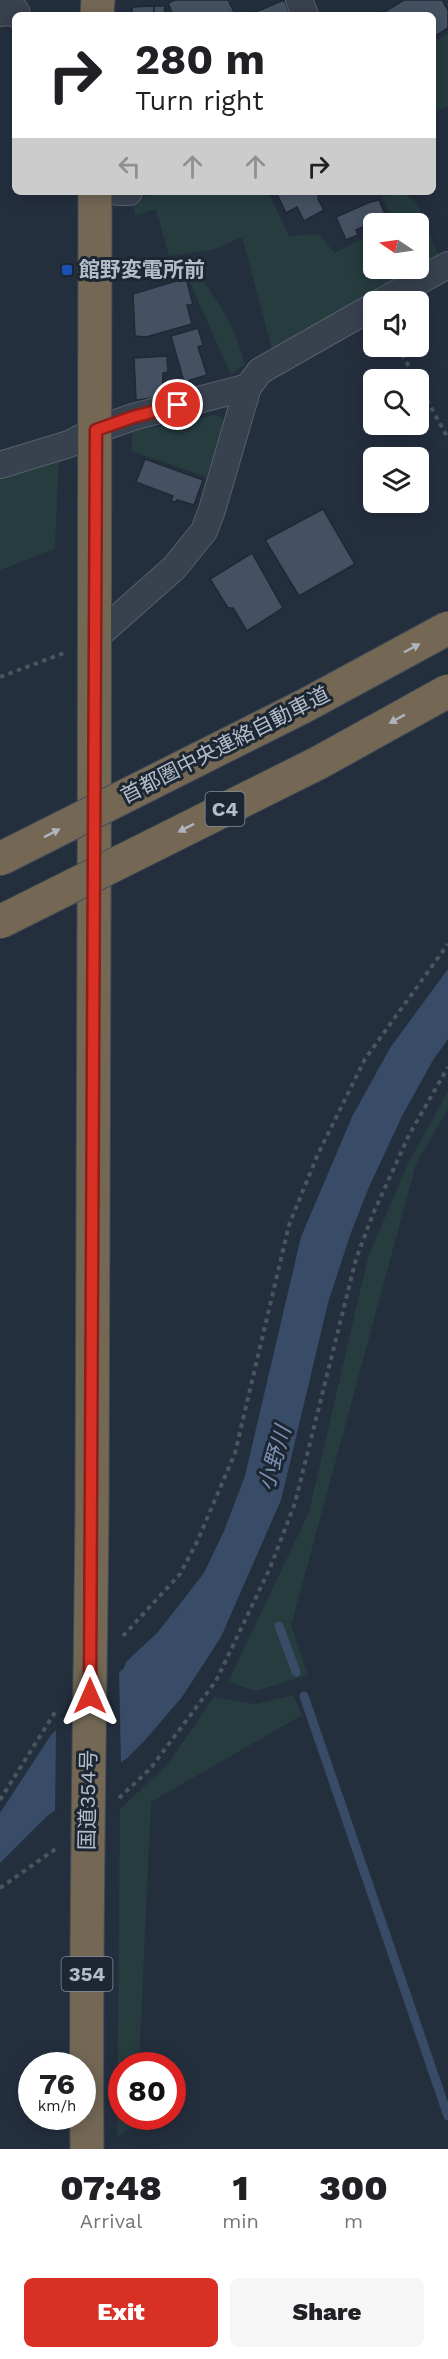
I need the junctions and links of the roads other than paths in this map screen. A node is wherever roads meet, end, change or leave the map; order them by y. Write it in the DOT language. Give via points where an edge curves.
graph roads {
  1 [pos="16,12"];
  2 [pos="0,13"];
  3 [pos="95,195"];
  4 [pos="448,265"];
  5 [pos="401,291"];
  6 [pos="363,312"];
  7 [pos="248,387"];
  8 [pos="96,430"];
  9 [pos="0,465"];
  10 [pos="448,628"];
  11 [pos="95,638"];
  12 [pos="448,691"];
  13 [pos="0,859"];
  14 [pos="0,922"];
  15 [pos="87,2149"];
  1 -- 2 [label="street"];
  3 -- 8 [label="highway, 国道354号 / 354"];
  4 -- 5 [label="street"];
  6 -- 7 [label="street" via="260,371"];
  7 -- 8 [label="street"];
  7 -- 11 [label="street" via="204,531 174,568"];
  8 -- 9 [label="street" via="69,444"];
  8 -- 11 [label="highway, 国道354号 / 354"];
  13 -- 10 [label="highway, 首都圏中央連絡自動車道, one-way, bridge" via="306,705"];
  11 -- 15 [label="highway, 国道354号 / 354"];
  12 -- 14 [label="highway, C4, one-way, bridge" via="320,762"];
}
